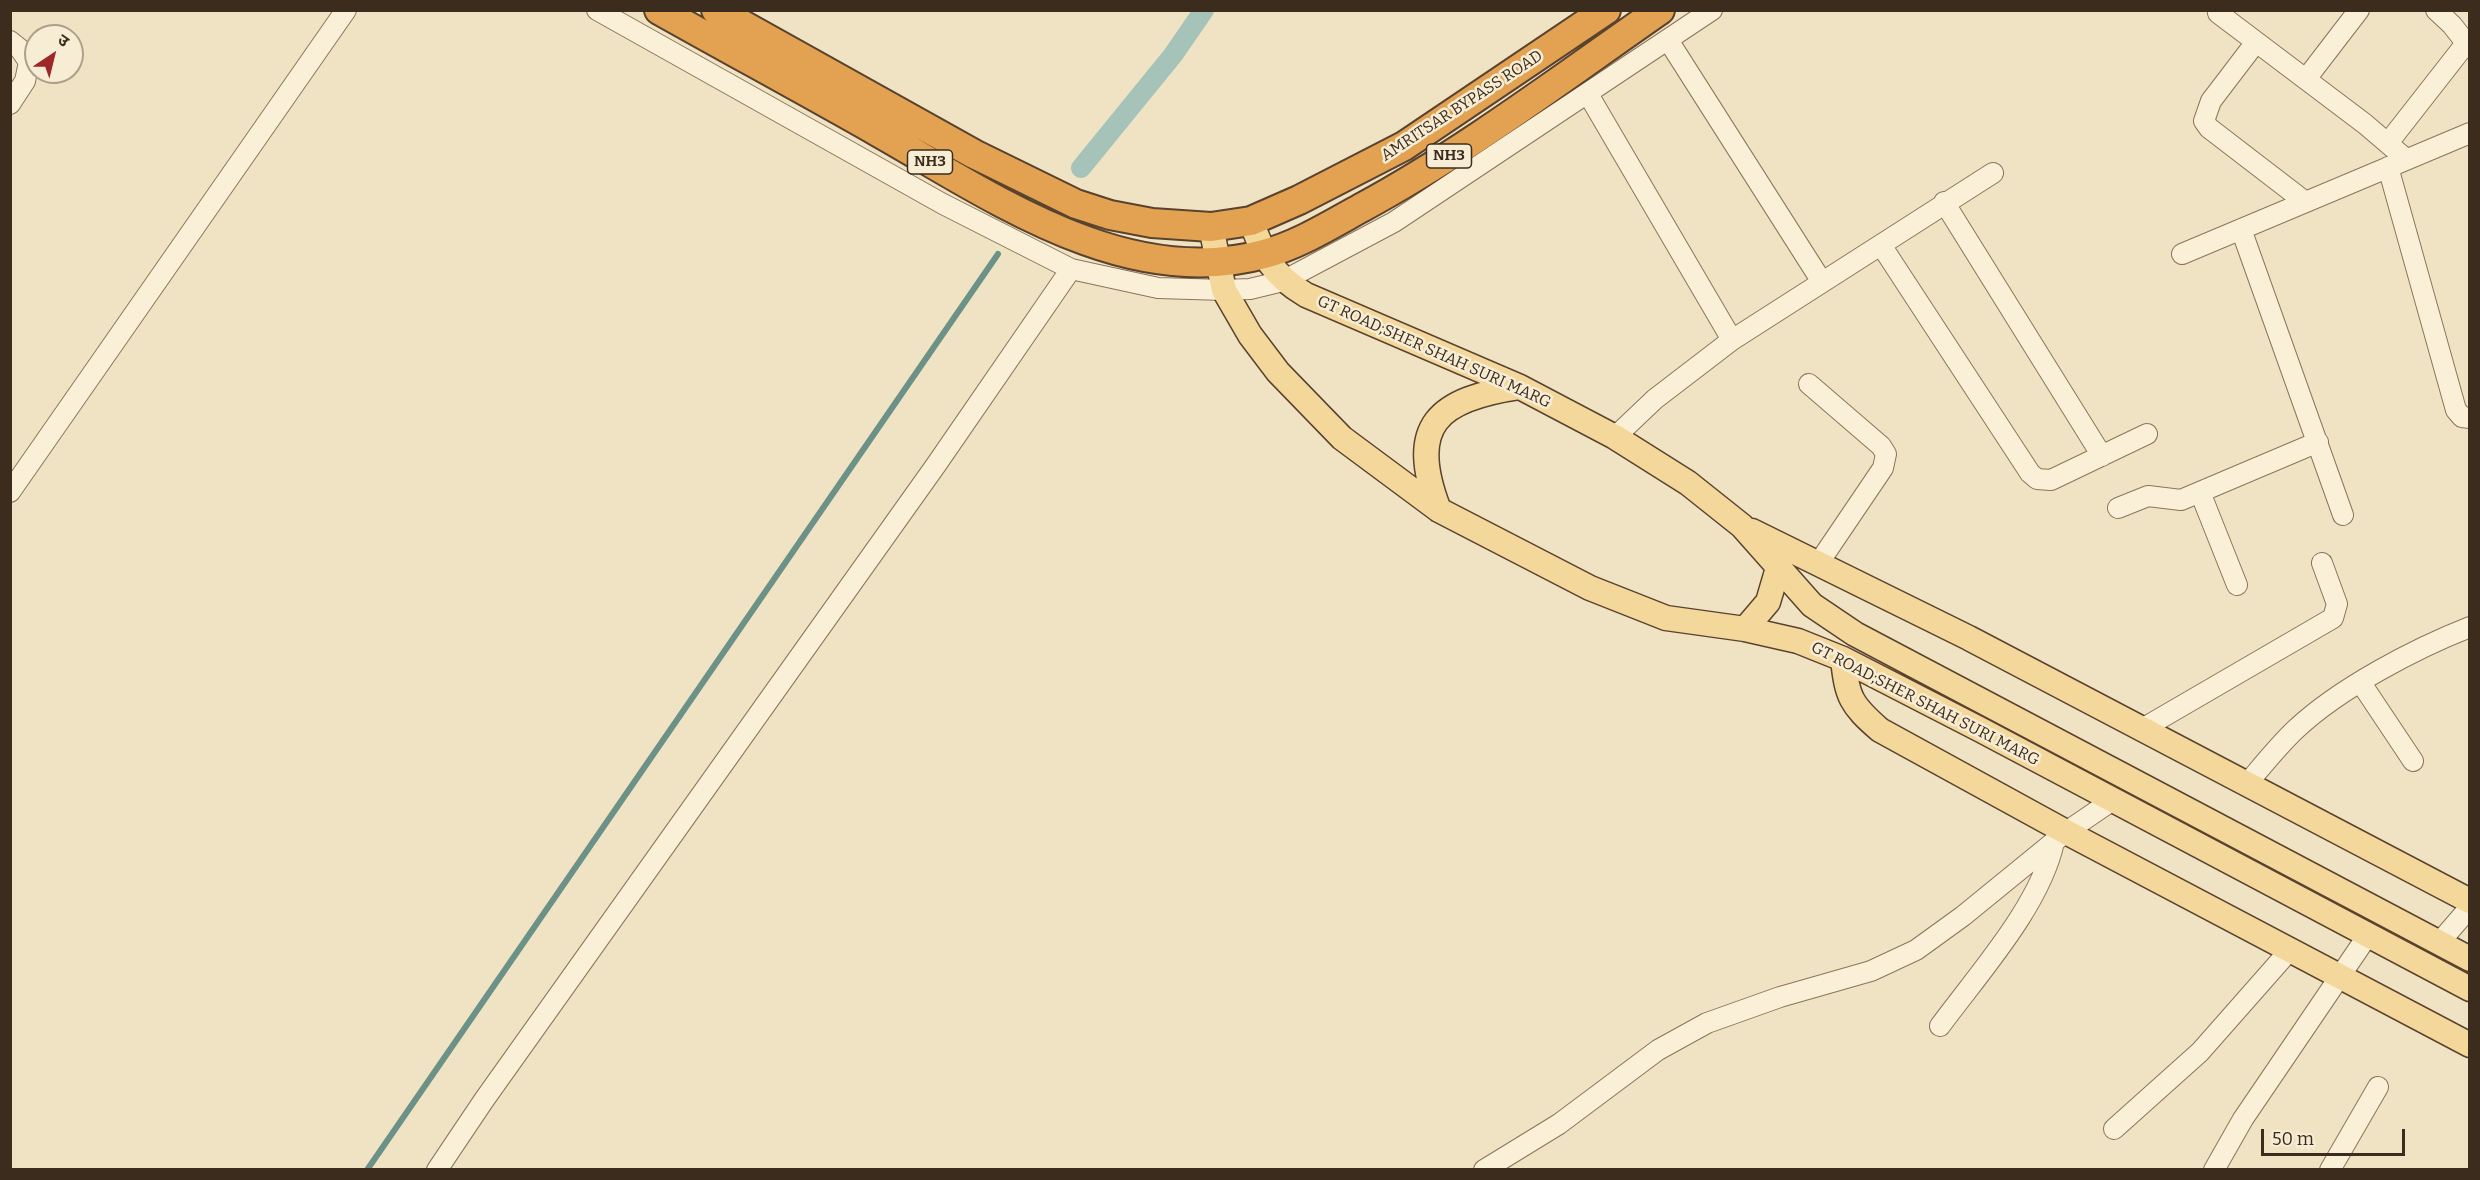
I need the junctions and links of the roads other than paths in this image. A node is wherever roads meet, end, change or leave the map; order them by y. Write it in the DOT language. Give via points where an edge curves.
graph roads {
  1 [pos="346,10"];
  2 [pos="597,10"];
  3 [pos="659,10"];
  4 [pos="716,10"];
  5 [pos="1606,10"];
  6 [pos="1660,10"];
  7 [pos="1712,10"];
  8 [pos="2359,10"];
  9 [pos="2436,10"];
  10 [pos="2218,11"];
  11 [pos="744,21"];
  12 [pos="1668,40"];
  13 [pos="10,41"];
  14 [pos="2256,42"];
  15 [pos="2468,45"];
  16 [pos="2306,79"];
  17 [pos="1588,94"];
  18 [pos="10,104"];
  19 [pos="2469,133"];
  20 [pos="2388,143"];
  21 [pos="2406,159"];
  22 [pos="2388,167"];
  23 [pos="1993,173"];
  24 [pos="2304,201"];
  25 [pos="1944,202"];
  26 [pos="1251,221"];
  27 [pos="1211,226"];
  28 [pos="2241,229"];
  29 [pos="1881,245"];
  30 [pos="2182,254"];
  31 [pos="1263,255"];
  32 [pos="1218,262"];
  33 [pos="1071,269"];
  34 [pos="1283,281"];
  35 [pos="1822,282"];
  36 [pos="1224,290"];
  37 [pos="1732,340"];
  38 [pos="1809,384"];
  39 [pos="1520,387"];
  40 [pos="2469,418"];
  41 [pos="2147,434"];
  42 [pos="1615,437"];
  43 [pos="2318,442"];
  44 [pos="2102,456"];
  45 [pos="10,492"];
  46 [pos="2200,492"];
  47 [pos="2118,508"];
  48 [pos="1438,510"];
  49 [pos="2343,514"];
  50 [pos="1742,526"];
  51 [pos="2322,563"];
  52 [pos="1818,564"];
  53 [pos="1778,568"];
  54 [pos="2237,585"];
  55 [pos="1745,629"];
  56 [pos="2468,633"];
  57 [pos="1843,659"];
  58 [pos="2361,683"];
  59 [pos="2142,729"];
  60 [pos="2413,761"];
  61 [pos="2247,784"];
  62 [pos="2113,800"];
  63 [pos="2060,837"];
  64 [pos="2469,901"];
  65 [pos="2469,907"];
  66 [pos="2368,935"];
  67 [pos="2439,943"];
  68 [pos="2289,951"];
  69 [pos="2469,959"];
  70 [pos="2341,978"];
  71 [pos="2469,989"];
  72 [pos="1940,1026"];
  73 [pos="2469,1045"];
  74 [pos="2378,1087"];
  75 [pos="2114,1129"];
  76 [pos="437,1170"];
  77 [pos="1484,1170"];
  78 [pos="2214,1170"];
  79 [pos="2330,1170"];
  1 -- 45 [label="street"];
  2 -- 33 [label="street" via="943,204"];
  3 -- 32 [label="highway, NH3" via="1013,211 1069,235 1138,255"];
  4 -- 11 [label="highway, NH3"];
  5 -- 26 [label="highway, AMRITSAR BYPASS ROAD / NH3" via="1404,146"];
  6 -- 31 [label="highway, AMRITSAR BYPASS ROAD / NH3" via="1420,176 1304,239"];
  7 -- 12 [label="street"];
  8 -- 16 [label="street"];
  9 -- 15 [label="street"];
  10 -- 14 [label="street"];
  11 -- 27 [label="highway, NH3" via="974,154 1076,204 1152,223"];
  12 -- 17 [label="street"];
  12 -- 35 [label="street"];
  13 -- 18 [label="street" via="29,62 25,81"];
  14 -- 16 [label="street"];
  14 -- 24 [label="street" via="2211,101 2204,121"];
  15 -- 20 [label="street"];
  16 -- 20 [label="street"];
  17 -- 34 [label="street" via="1394,222"];
  17 -- 37 [label="street"];
  19 -- 21 [label="street"];
  20 -- 21 [label="street"];
  21 -- 22 [label="street"];
  22 -- 24 [label="street"];
  22 -- 40 [label="street" via="2456,410"];
  23 -- 25 [label="street"];
  24 -- 28 [label="street"];
  25 -- 29 [label="street"];
  25 -- 44 [label="street"];
  26 -- 27 [label="highway, AMRITSAR BYPASS ROAD / NH3"];
  26 -- 31 [label="main road, GT ROAD;SHER SHAH SURI MARG"];
  27 -- 32 [label="main road, GT ROAD;SHER SHAH SURI MARG"];
  28 -- 30 [label="street"];
  28 -- 43 [label="street"];
  29 -- 35 [label="street"];
  29 -- 44 [label="street" via="2030,473 2037,479 2051,480"];
  31 -- 32 [label="highway, AMRITSAR BYPASS ROAD / NH3"];
  31 -- 34 [label="main road, GT ROAD;SHER SHAH SURI MARG"];
  32 -- 36 [label="main road, GT ROAD;SHER SHAH SURI MARG"];
  33 -- 36 [label="street" via="1158,288"];
  33 -- 76 [label="street"];
  34 -- 36 [label="street"];
  34 -- 39 [label="main road, GT ROAD;SHER SHAH SURI MARG"];
  35 -- 37 [label="street"];
  36 -- 48 [label="main road, GT ROAD;SHER SHAH SURI MARG" via="1250,336 1302,397 1342,438"];
  37 -- 42 [label="street" via="1655,399"];
  38 -- 52 [label="street" via="1887,454 1883,468"];
  39 -- 42 [label="main road, GT ROAD;SHER SHAH SURI MARG"];
  39 -- 48 [label="main road" via="1463,400 1445,411 1432,427 1425,465"];
  41 -- 44 [label="street"];
  42 -- 50 [label="main road, GT ROAD;SHER SHAH SURI MARG" via="1688,483"];
  43 -- 46 [label="street"];
  43 -- 49 [label="street"];
  46 -- 47 [label="street" via="2181,500 2148,496"];
  46 -- 54 [label="street"];
  48 -- 55 [label="main road, GT ROAD;SHER SHAH SURI MARG" via="1611,597 1666,618"];
  50 -- 52 [label="main road"];
  50 -- 53 [label="main road, GT ROAD;SHER SHAH SURI MARG"];
  51 -- 59 [label="street" via="2337,604 2333,618"];
  52 -- 59 [label="main road"];
  53 -- 55 [label="main road" via="1768,602"];
  53 -- 67 [label="main road, GT ROAD;SHER SHAH SURI MARG" via="1812,605 1855,633"];
  55 -- 57 [label="main road, GT ROAD;SHER SHAH SURI MARG" via="1798,641"];
  56 -- 58 [label="street" via="2429,645"];
  57 -- 62 [label="main road, GT ROAD;SHER SHAH SURI MARG"];
  57 -- 63 [label="main road" via="1846,691 1861,713 1880,729"];
  58 -- 60 [label="street"];
  58 -- 61 [label="street" via="2297,728"];
  59 -- 61 [label="main road"];
  61 -- 64 [label="main road"];
  62 -- 63 [label="street"];
  62 -- 66 [label="main road, GT ROAD;SHER SHAH SURI MARG"];
  63 -- 68 [label="main road"];
  63 -- 72 [label="street" via="2021,916"];
  63 -- 77 [label="street" via="1916,950 1871,971 1707,1023 1659,1050 1559,1124"];
  65 -- 67 [label="street"];
  66 -- 70 [label="street"];
  66 -- 71 [label="main road, GT ROAD;SHER SHAH SURI MARG"];
  67 -- 69 [label="main road, GT ROAD;SHER SHAH SURI MARG"];
  68 -- 70 [label="main road"];
  68 -- 75 [label="street" via="2200,1052"];
  70 -- 73 [label="main road"];
  70 -- 78 [label="street" via="2243,1119"];
  74 -- 79 [label="street"];
}
